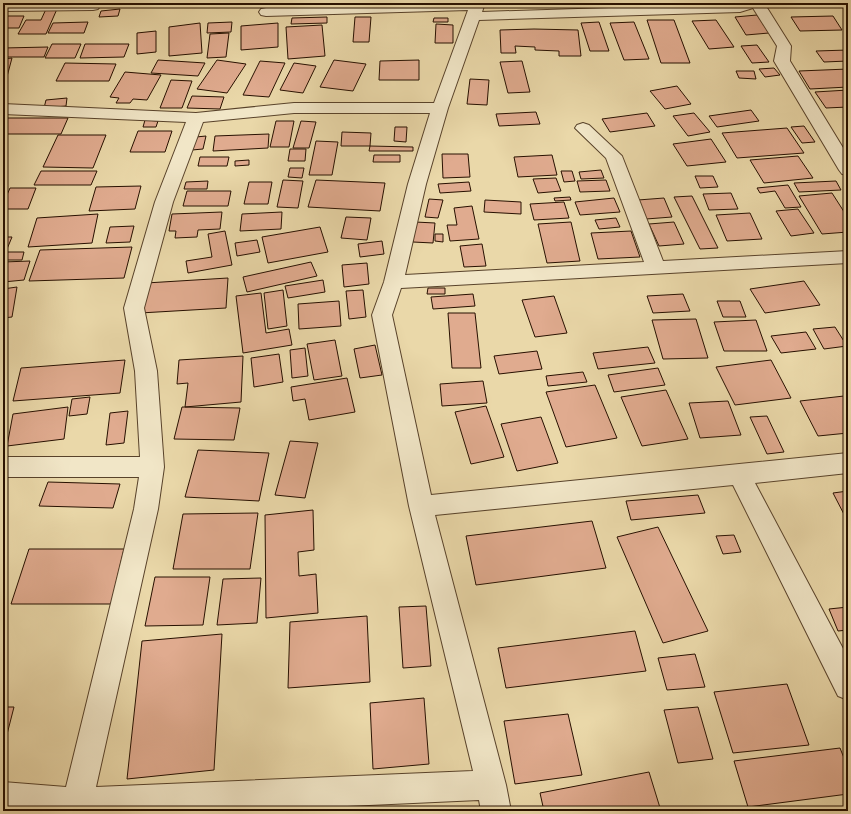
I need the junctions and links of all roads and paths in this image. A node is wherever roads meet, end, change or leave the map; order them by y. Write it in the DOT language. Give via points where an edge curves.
graph roads {
  1 [pos="756,3"];
  2 [pos="93,6"];
  3 [pos="3,7"];
  4 [pos="477,8"];
  5 [pos="266,12"];
  6 [pos="440,108"];
  7 [pos="3,109"];
  8 [pos="196,118"];
  9 [pos="584,128"];
  10 [pos="848,170"];
  11 [pos="848,256"];
  12 [pos="656,267"];
  13 [pos="394,282"];
  14 [pos="848,463"];
  15 [pos="3,467"];
  16 [pos="152,467"];
  17 [pos="739,475"];
  18 [pos="421,506"];
  19 [pos="848,686"];
  20 [pos="3,797"];
  21 [pos="494,798"];
  22 [pos="77,803"];
  1 -- 4 [label="street" via="740,8"];
  1 -- 10 [label="street" via="784,46 782,61"];
  2 -- 3 [label="street"];
  4 -- 5 [label="street"];
  4 -- 6 [label="street"];
  6 -- 8 [label="street" via="294,108"];
  6 -- 13 [label="street" via="417,184"];
  7 -- 8 [label="street"];
  8 -- 16 [label="street" via="164,202 134,308 146,371"];
  9 -- 12 [label="street" via="614,156"];
  11 -- 12 [label="street"];
  12 -- 13 [label="street"];
  13 -- 18 [label="street" via="382,315"];
  14 -- 17 [label="street"];
  15 -- 16 [label="street"];
  16 -- 22 [label="street" via="146,508"];
  17 -- 18 [label="street"];
  17 -- 19 [label="street"];
  18 -- 21 [label="street"];
  20 -- 22 [label="street"];
  21 -- 22 [label="street"];
}
